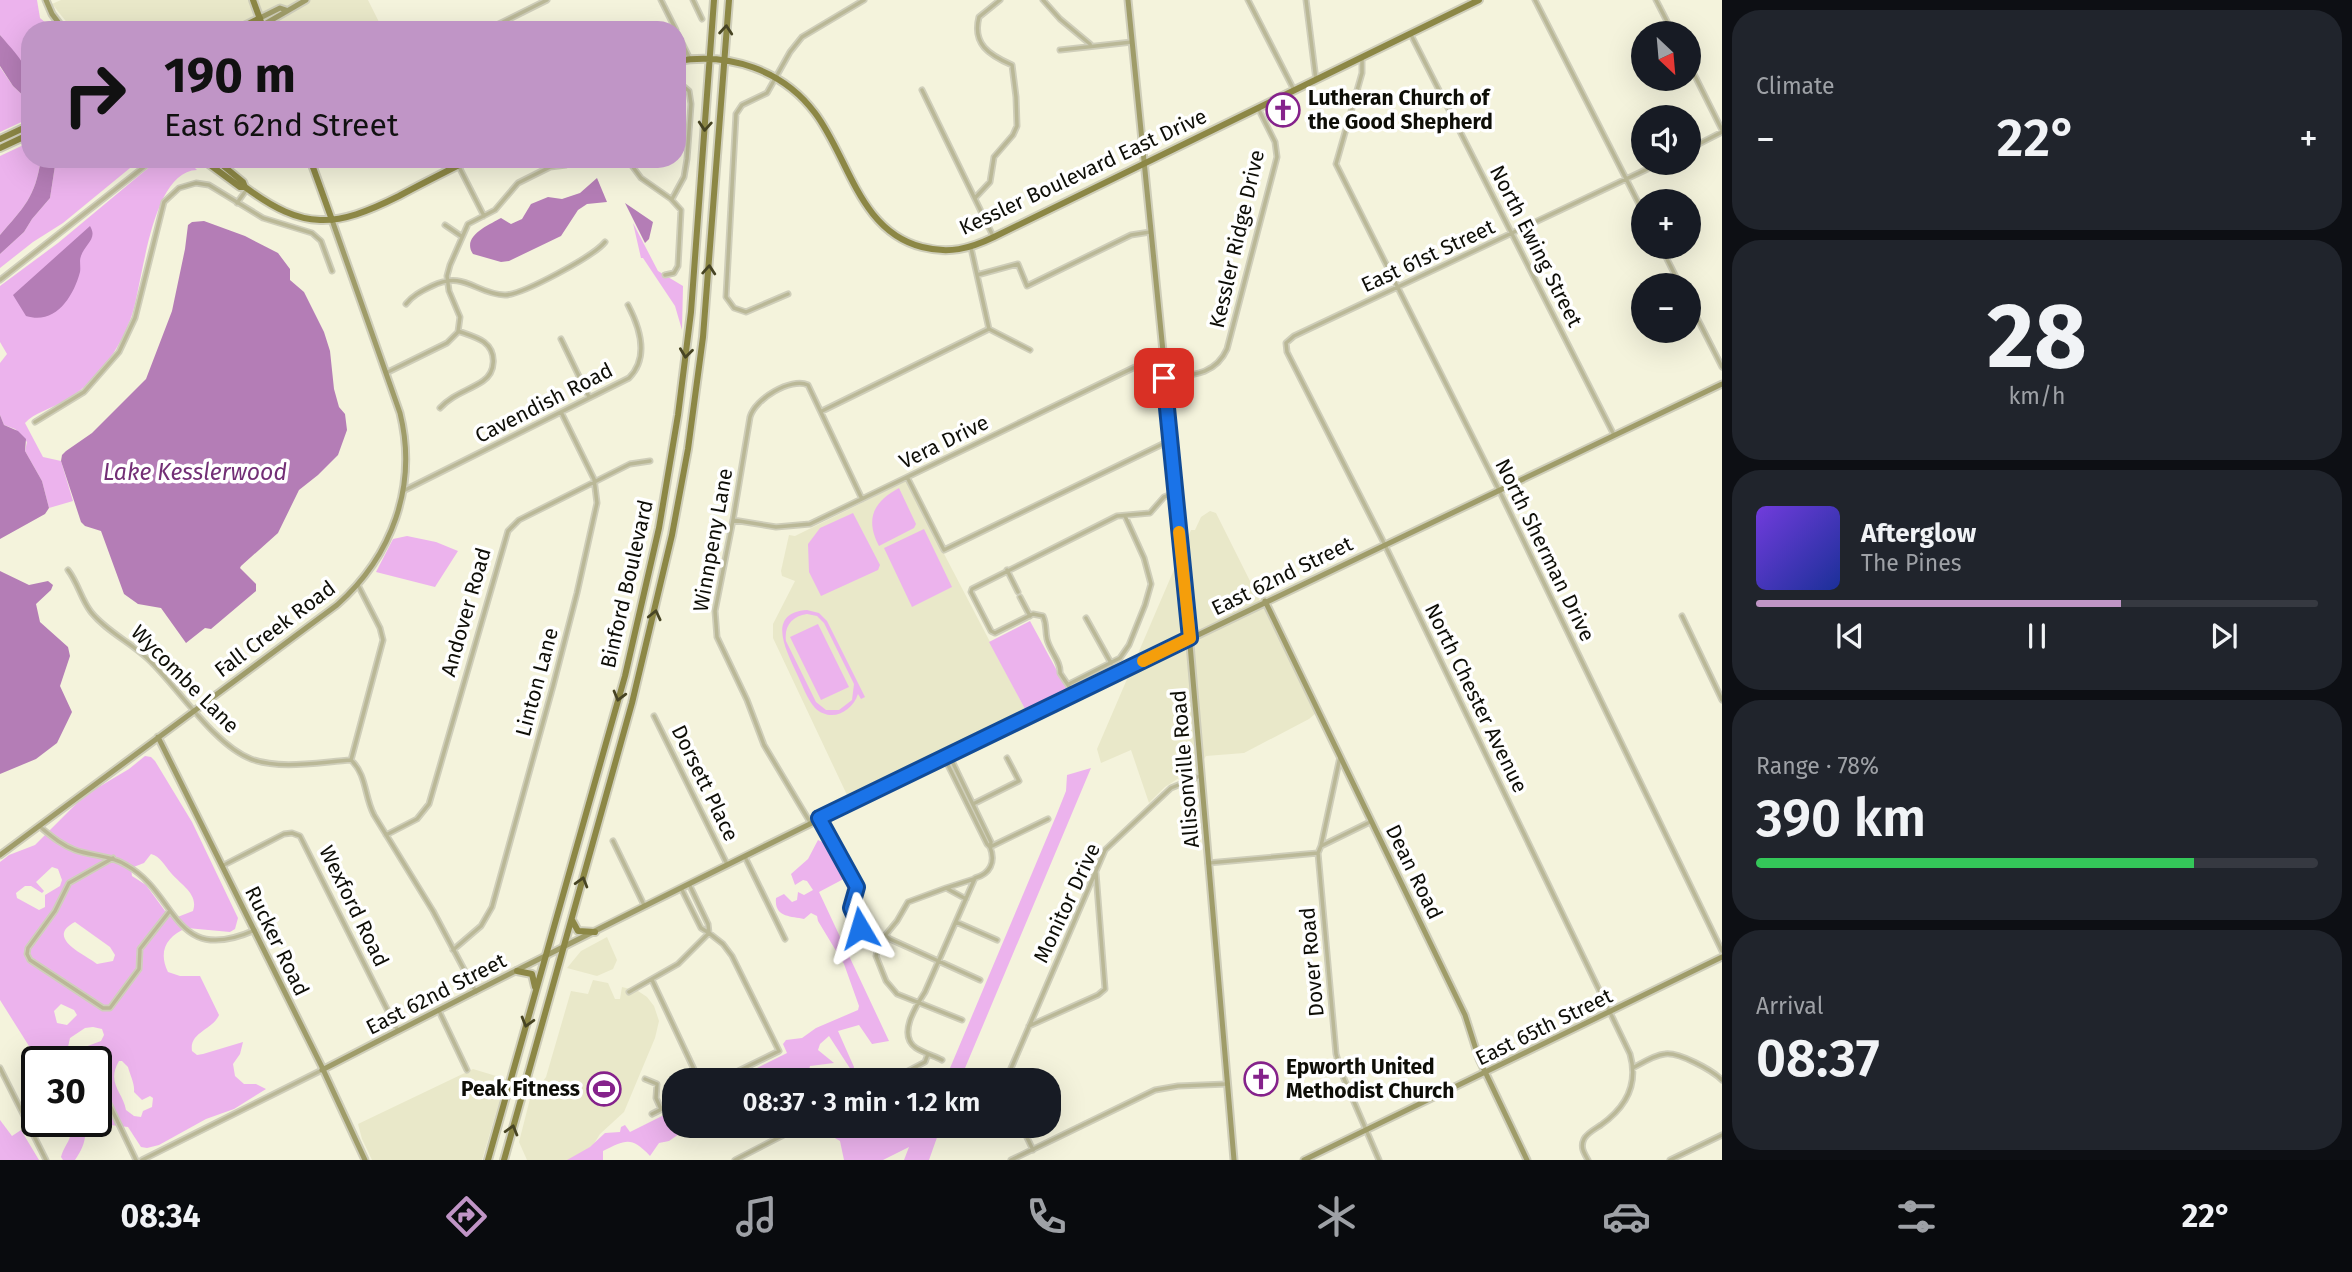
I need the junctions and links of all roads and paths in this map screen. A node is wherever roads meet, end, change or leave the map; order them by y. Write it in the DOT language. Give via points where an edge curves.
graph roads {
  1 [pos="46,0"];
  2 [pos="253,0"];
  3 [pos="306,0"];
  4 [pos="547,0"];
  5 [pos="662,0"];
  6 [pos="693,0"];
  7 [pos="714,0"];
  8 [pos="729,0"];
  9 [pos="864,0"];
  10 [pos="1000,0"];
  11 [pos="1043,0"];
  12 [pos="1128,0"];
  13 [pos="1248,0"];
  14 [pos="1479,0"];
  15 [pos="1535,0"];
  16 [pos="1656,0"];
  17 [pos="1307,1"];
  18 [pos="702,19"];
  19 [pos="57,21"];
  20 [pos="261,21"];
  21 [pos="265,21"];
  22 [pos="504,21"];
  23 [pos="672,21"];
  24 [pos="1667,21"];
  25 [pos="1410,33"];
  26 [pos="1132,42"];
  27 [pos="1091,45"];
  28 [pos="686,50"];
  29 [pos="1060,50"];
  30 [pos="1362,57"];
  31 [pos="710,58"];
  32 [pos="690,59"];
  33 [pos="724,59"];
  34 [pos="686,60"];
  35 [pos="777,79"];
  36 [pos="1316,80"];
  37 [pos="1701,88"];
  38 [pos="686,89"];
  39 [pos="922,90"];
  40 [pos="1294,90"];
  41 [pos="1258,108"];
  42 [pos="21,131"];
  43 [pos="1722,131"];
  44 [pos="21,137"];
  45 [pos="1701,142"];
  46 [pos="2,143"];
  47 [pos="686,159"];
  48 [pos="1143,164"];
  49 [pos="143,168"];
  50 [pos="214,168"];
  51 [pos="226,168"];
  52 [pos="313,168"];
  53 [pos="445,168"];
  54 [pos="459,168"];
  55 [pos="548,168"];
  56 [pos="634,168"];
  57 [pos="685,168"];
  58 [pos="1634,175"];
  59 [pos="1626,179"];
  60 [pos="246,188"];
  61 [pos="1631,189"];
  62 [pos="975,198"];
  63 [pos="671,199"];
  64 [pos="237,203"];
  65 [pos="484,216"];
  66 [pos="332,220"];
  67 [pos="445,225"];
  68 [pos="1150,232"];
  69 [pos="1512,234"];
  70 [pos="461,236"];
  71 [pos="994,237"];
  72 [pos="604,242"];
  73 [pos="971,248"];
  74 [pos="332,271"];
  75 [pos="665,275"];
  76 [pos="977,275"];
  77 [pos="0,280"];
  78 [pos="447,280"];
  79 [pos="1398,288"];
  80 [pos="788,294"];
  81 [pos="406,304"];
  82 [pos="628,305"];
  83 [pos="1701,326"];
  84 [pos="989,329"];
  85 [pos="458,331"];
  86 [pos="561,339"];
  87 [pos="1286,343"];
  88 [pos="1030,349"];
  89 [pos="1162,354"];
  90 [pos="1722,367"];
  91 [pos="386,373"];
  92 [pos="1164,378"];
  93 [pos="1722,384"];
  94 [pos="590,397"];
  95 [pos="440,408"];
  96 [pos="822,411"];
  97 [pos="561,412"];
  98 [pos="35,422"];
  99 [pos="1614,435"];
  100 [pos="1171,440"];
  101 [pos="650,461"];
  102 [pos="907,477"];
  103 [pos="595,483"];
  104 [pos="1499,490"];
  105 [pos="403,491"];
  106 [pos="1177,492"];
  107 [pos="862,499"];
  108 [pos="1125,515"];
  109 [pos="733,520"];
  110 [pos="1384,544"];
  111 [pos="68,570"];
  112 [pos="1007,570"];
  113 [pos="358,585"];
  114 [pos="1265,601"];
  115 [pos="1030,616"];
  116 [pos="1682,616"];
  117 [pos="1086,618"];
  118 [pos="1190,638"];
  119 [pos="1111,663"];
  120 [pos="1069,684"];
  121 [pos="1074,694"];
  122 [pos="1722,700"];
  123 [pos="193,711"];
  124 [pos="654,716"];
  125 [pos="158,737"];
  126 [pos="1340,755"];
  127 [pos="947,756"];
  128 [pos="1007,758"];
  129 [pos="351,760"];
  130 [pos="1200,775"];
  131 [pos="970,805"];
  132 [pos="819,818"];
  133 [pos="1048,819"];
  134 [pos="1372,821"];
  135 [pos="810,822"];
  136 [pos="39,826"];
  137 [pos="387,835"];
  138 [pos="613,841"];
  139 [pos="1321,846"];
  140 [pos="990,847"];
  141 [pos="1318,853"];
  142 [pos="0,855"];
  143 [pos="744,856"];
  144 [pos="113,858"];
  145 [pos="1208,863"];
  146 [pos="727,864"];
  147 [pos="222,866"];
  148 [pos="1096,871"];
  149 [pos="975,878"];
  150 [pos="689,884"];
  151 [pos="681,888"];
  152 [pos="946,888"];
  153 [pos="966,899"];
  154 [pos="645,906"];
  155 [pos="169,912"];
  156 [pos="571,919"];
  157 [pos="956,922"];
  158 [pos="255,930"];
  159 [pos="595,932"];
  160 [pos="709,933"];
  161 [pos="885,935"];
  162 [pos="785,939"];
  163 [pos="997,940"];
  164 [pos="563,948"];
  165 [pos="877,948"];
  166 [pos="453,950"];
  167 [pos="1722,951"];
  168 [pos="546,956"];
  169 [pos="1722,957"];
  170 [pos="939,961"];
  171 [pos="517,971"];
  172 [pos="980,980"];
  173 [pos="652,981"];
  174 [pos="474,990"];
  175 [pos="629,992"];
  176 [pos="536,993"];
  177 [pos="919,1002"];
  178 [pos="439,1011"];
  179 [pos="1611,1013"];
  180 [pos="962,1020"];
  181 [pos="1029,1026"];
  182 [pos="398,1031"];
  183 [pos="928,1054"];
  184 [pos="942,1060"];
  185 [pos="0,1068"];
  186 [pos="693,1068"];
  187 [pos="744,1068"];
  188 [pos="914,1068"];
  189 [pos="1011,1068"];
  190 [pos="1633,1068"];
  191 [pos="323,1070"];
  192 [pos="467,1070"];
  193 [pos="1485,1073"];
  194 [pos="645,1079"];
  195 [pos="1722,1080"];
  196 [pos="1227,1084"];
  197 [pos="112,1110"];
  198 [pos="661,1110"];
  199 [pos="652,1114"];
  200 [pos="1366,1130"];
  201 [pos="1722,1135"];
  202 [pos="777,1138"];
  203 [pos="1027,1138"];
  204 [pos="1033,1150"];
  205 [pos="46,1160"];
  206 [pos="136,1160"];
  207 [pos="142,1160"];
  208 [pos="365,1160"];
  209 [pos="488,1160"];
  210 [pos="504,1160"];
  211 [pos="734,1160"];
  212 [pos="1011,1160"];
  213 [pos="1234,1160"];
  214 [pos="1304,1160"];
  215 [pos="1379,1160"];
  216 [pos="1527,1160"];
  217 [pos="1588,1160"];
  218 [pos="1670,1160"];
  1 -- 19 [label="street"];
  2 -- 20 [label="main road"];
  3 -- 21 [label="street" via="286,10 280,8"];
  4 -- 22 [label="street"];
  5 -- 23 [label="street"];
  6 -- 18 [label="street"];
  7 -- 31 [label="main road, Binford Boulevard"];
  33 -- 8 [label="main road, Binford Boulevard, one-way"];
  9 -- 35 [label="street" via="802,37"];
  10 -- 62 [label="street" via="979,17 977,34 986,50 1012,65 1017,124 994,157 990,182"];
  11 -- 27 [label="street"];
  12 -- 26 [label="street, Allisonville Road"];
  13 -- 40 [label="street"];
  14 -- 25 [label="main road, Kessler Boulevard East Drive"];
  15 -- 59 [label="street"];
  16 -- 24 [label="street"];
  17 -- 36 [label="street"];
  25 -- 30 [label="main road, Kessler Boulevard East Drive"];
  25 -- 69 [label="street, North Ewing Street"];
  26 -- 27 [label="street"];
  26 -- 48 [label="street, Allisonville Road"];
  27 -- 29 [label="street"];
  28 -- 32 [label="street"];
  30 -- 36 [label="main road, Kessler Boulevard East Drive"];
  30 -- 79 [label="street, North Sherman Drive" via="1362,73 1336,164"];
  31 -- 32 [label="main road, Kessler Boulevard East Drive"];
  31 -- 33 [label="main road, Kessler Boulevard East Drive"];
  31 -- 168 [label="main road, Binford Boulevard, one-way" via="691,312 665,496 625,676"];
  32 -- 34 [label="main road, Kessler Boulevard East Drive"];
  33 -- 35 [label="main road, Kessler Boulevard East Drive"];
  156 -- 33 [label="main road, Binford Boulevard, one-way" via="644,657 680,493 706,312"];
  35 -- 73 [label="main road, Kessler Boulevard East Drive" via="816,114 864,202 882,225 919,247"];
  35 -- 80 [label="street" via="766,94 742,105 736,114 726,295 733,307 746,312"];
  36 -- 40 [label="main road, Kessler Boulevard East Drive"];
  37 -- 43 [label="street"];
  38 -- 47 [label="street" via="691,114"];
  39 -- 62 [label="street"];
  40 -- 41 [label="main road, Kessler Boulevard East Drive"];
  41 -- 48 [label="main road, Kessler Boulevard East Drive"];
  41 -- 92 [label="street, Kessler Ridge Drive" via="1275,142 1277,157 1227,349 1206,372"];
  42 -- 46 [label="main road"];
  43 -- 45 [label="street"];
  44 -- 46 [label="main road"];
  48 -- 68 [label="street, Allisonville Road"];
  48 -- 71 [label="main road, Kessler Boulevard East Drive"];
  49 -- 77 [label="street"];
  50 -- 60 [label="main road"];
  51 -- 60 [label="main road"];
  52 -- 66 [label="main road"];
  53 -- 66 [label="main road" via="371,210"];
  54 -- 65 [label="street"];
  55 -- 65 [label="street" via="518,183"];
  56 -- 63 [label="street" via="644,181"];
  57 -- 63 [label="street"];
  58 -- 59 [label="street, East 61st Street"];
  59 -- 61 [label="street"];
  59 -- 69 [label="street, East 61st Street"];
  60 -- 64 [label="street"];
  60 -- 66 [label="main road" via="283,211 311,220"];
  62 -- 71 [label="street"];
  63 -- 75 [label="street" via="682,215 679,254 674,273"];
  64 -- 74 [label="street" via="270,221 315,235"];
  64 -- 98 [label="street" via="203,184 186,185 171,193 163,206 125,342 84,392"];
  65 -- 70 [label="street" via="469,223"];
  66 -- 91 [label="street, Fall Creek Road"];
  67 -- 70 [label="street"];
  68 -- 76 [label="street" via="1131,235 1027,286 1018,264"];
  68 -- 89 [label="street, Allisonville Road"];
  69 -- 79 [label="street, East 61st Street"];
  69 -- 99 [label="street, North Ewing Street"];
  70 -- 78 [label="street"];
  71 -- 73 [label="main road, Kessler Boulevard East Drive"];
  72 -- 78 [label="street" via="591,255 513,294"];
  73 -- 76 [label="street"];
  76 -- 84 [label="street"];
  78 -- 81 [label="street" via="415,294"];
  78 -- 85 [label="street" via="459,315"];
  79 -- 87 [label="street, East 61st Street"];
  79 -- 104 [label="street, North Sherman Drive"];
  82 -- 94 [label="street, Cavendish Road" via="641,335 636,368 628,379"];
  83 -- 90 [label="street"];
  84 -- 88 [label="street"];
  84 -- 96 [label="street"];
  85 -- 91 [label="street" via="447,343"];
  85 -- 95 [label="street" via="487,345 492,367 484,380 455,394"];
  86 -- 94 [label="street"];
  87 -- 110 [label="street, North Chester Avenue"];
  89 -- 92 [label="street, Allisonville Road"];
  89 -- 102 [label="street, Vera Drive"];
  91 -- 105 [label="street, Fall Creek Road" via="404,433"];
  92 -- 100 [label="street, Allisonville Road"];
  93 -- 99 [label="street, East 62nd Street"];
  94 -- 97 [label="street, Cavendish Road"];
  96 -- 107 [label="street"];
  96 -- 109 [label="street, Winnpeny Lane" via="812,390 794,383 764,398 752,410"];
  97 -- 103 [label="street, Linton Lane"];
  97 -- 105 [label="street, Cavendish Road"];
  99 -- 104 [label="street, East 62nd Street"];
  100 -- 102 [label="street" via="944,550"];
  100 -- 106 [label="street, Allisonville Road"];
  101 -- 103 [label="street, Andover Road" via="630,464"];
  102 -- 107 [label="street, Vera Drive"];
  103 -- 137 [label="street, Andover Road" via="519,520 505,534 429,804 417,820"];
  103 -- 166 [label="street, Linton Lane" via="597,503 577,593 492,907 481,926"];
  104 -- 110 [label="street, East 62nd Street"];
  104 -- 167 [label="street, North Sherman Drive"];
  105 -- 113 [label="street, Fall Creek Road" via="387,543"];
  106 -- 108 [label="street" via="1164,497 1150,513"];
  106 -- 118 [label="street, Allisonville Road"];
  107 -- 109 [label="street, Vera Drive" via="800,526"];
  108 -- 112 [label="street"];
  108 -- 119 [label="street" via="1151,584 1132,637"];
  109 -- 135 [label="street, Winnpeny Lane" via="715,631 767,751"];
  110 -- 114 [label="street, East 62nd Street"];
  110 -- 179 [label="street, North Chester Avenue"];
  111 -- 123 [label="street, Wycombe Lane" via="95,617 152,662"];
  112 -- 115 [label="street"];
  112 -- 115 [label="street" via="974,586 971,592 995,633"];
  113 -- 123 [label="street, Fall Creek Road"];
  113 -- 129 [label="street" via="383,640"];
  114 -- 118 [label="street, East 62nd Street"];
  114 -- 126 [label="street, Dean Road"];
  115 -- 120 [label="street" via="1043,616 1049,645"];
  116 -- 122 [label="street"];
  117 -- 119 [label="street"];
  118 -- 121 [label="street, East 62nd Street"];
  118 -- 130 [label="street, Allisonville Road"];
  119 -- 120 [label="street"];
  120 -- 121 [label="street"];
  121 -- 127 [label="street, East 62nd Street"];
  123 -- 125 [label="street, Fall Creek Road"];
  123 -- 129 [label="street, Wycombe Lane" via="250,759 279,764"];
  124 -- 146 [label="street, Dorsett Place"];
  125 -- 136 [label="street, Fall Creek Road"];
  125 -- 147 [label="street, Rucker Road"];
  126 -- 134 [label="street, Dean Road"];
  126 -- 139 [label="street, Dover Road"];
  127 -- 131 [label="street"];
  127 -- 132 [label="street, East 62nd Street"];
  128 -- 131 [label="street" via="1019,781"];
  129 -- 137 [label="street" via="362,772 370,808"];
  130 -- 145 [label="street, Allisonville Road"];
  130 -- 148 [label="street, Monitor Drive" via="1167,792 1112,842"];
  131 -- 140 [label="street"];
  132 -- 135 [label="street, East 62nd Street"];
  132 -- 165 [label="street" via="857,887 851,911 868,944"];
  133 -- 140 [label="street"];
  134 -- 139 [label="street"];
  134 -- 193 [label="street, Dean Road" via="1465,1015"];
  135 -- 143 [label="street, East 62nd Street"];
  136 -- 142 [label="street, Fall Creek Road"];
  136 -- 144 [label="street" via="72,849"];
  137 -- 166 [label="street"];
  138 -- 154 [label="street"];
  139 -- 141 [label="street, Dover Road"];
  140 -- 149 [label="street" via="991,867"];
  141 -- 145 [label="street"];
  141 -- 200 [label="street, Dover Road" via="1336,1054"];
  143 -- 146 [label="street, East 62nd Street"];
  143 -- 162 [label="street"];
  144 -- 155 [label="street" via="147,880"];
  144 -- 155 [label="street" via="69,883 27,952 32,961 109,1009 139,969 140,949"];
  145 -- 196 [label="street, Allisonville Road"];
  146 -- 150 [label="street, East 62nd Street"];
  147 -- 158 [label="street, Rucker Road"];
  147 -- 182 [label="street, Wexford Road" via="284,834 300,836"];
  148 -- 181 [label="street, Monitor Drive"];
  148 -- 181 [label="street" via="1105,989"];
  149 -- 152 [label="street"];
  149 -- 153 [label="street"];
  150 -- 151 [label="street, East 62nd Street"];
  150 -- 160 [label="street"];
  151 -- 154 [label="street, East 62nd Street"];
  151 -- 160 [label="street" via="701,928"];
  152 -- 153 [label="street"];
  152 -- 161 [label="street" via="908,902"];
  153 -- 157 [label="street"];
  154 -- 159 [label="street, East 62nd Street"];
  155 -- 158 [label="street" via="183,928 206,938 226,940"];
  156 -- 159 [label="main road" via="578,931"];
  156 -- 164 [label="main road, Binford Boulevard"];
  157 -- 163 [label="street"];
  157 -- 170 [label="street"];
  158 -- 191 [label="street, Rucker Road"];
  159 -- 164 [label="street, East 62nd Street"];
  160 -- 173 [label="street" via="678,964"];
  160 -- 187 [label="street" via="732,956 779,1051"];
  161 -- 165 [label="street"];
  161 -- 170 [label="street"];
  164 -- 168 [label="street, East 62nd Street"];
  210 -- 164 [label="main road, Binford Boulevard, one-way"];
  165 -- 177 [label="street" via="877,960 891,988"];
  166 -- 174 [label="street"];
  168 -- 171 [label="street, East 62nd Street"];
  168 -- 176 [label="main road, Binford Boulevard"];
  169 -- 179 [label="street, East 65th Street"];
  170 -- 172 [label="street"];
  170 -- 177 [label="street"];
  171 -- 174 [label="street, East 62nd Street"];
  171 -- 176 [label="main road" via="532,974"];
  173 -- 175 [label="street"];
  173 -- 186 [label="street"];
  174 -- 178 [label="street, East 62nd Street"];
  176 -- 209 [label="main road, Binford Boulevard, one-way"];
  177 -- 180 [label="street"];
  177 -- 183 [label="street" via="908,1034 914,1046"];
  178 -- 182 [label="street, East 62nd Street"];
  178 -- 192 [label="street"];
  179 -- 190 [label="street, North Chester Avenue"];
  179 -- 193 [label="street, East 65th Street"];
  181 -- 189 [label="street, Monitor Drive"];
  182 -- 191 [label="street, East 62nd Street"];
  183 -- 184 [label="street"];
  183 -- 188 [label="street" via="925,1062"];
  185 -- 205 [label="street"];
  190 -- 195 [label="street" via="1669,1054"];
  190 -- 217 [label="street" via="1622,1107 1584,1137 1582,1147"];
  191 -- 207 [label="street, East 62nd Street"];
  191 -- 208 [label="street, Rucker Road"];
  193 -- 200 [label="street, East 65th Street"];
  193 -- 216 [label="street, Dean Road"];
  194 -- 198 [label="street" via="657,1084"];
  196 -- 204 [label="street" via="1155,1090"];
  196 -- 213 [label="street, Allisonville Road"];
  197 -- 206 [label="street"];
  198 -- 199 [label="street"];
  200 -- 214 [label="street, East 65th Street"];
  200 -- 215 [label="street, Dover Road"];
  201 -- 218 [label="street"];
  202 -- 211 [label="street"];
  203 -- 204 [label="street"];
  204 -- 212 [label="street"];
}
